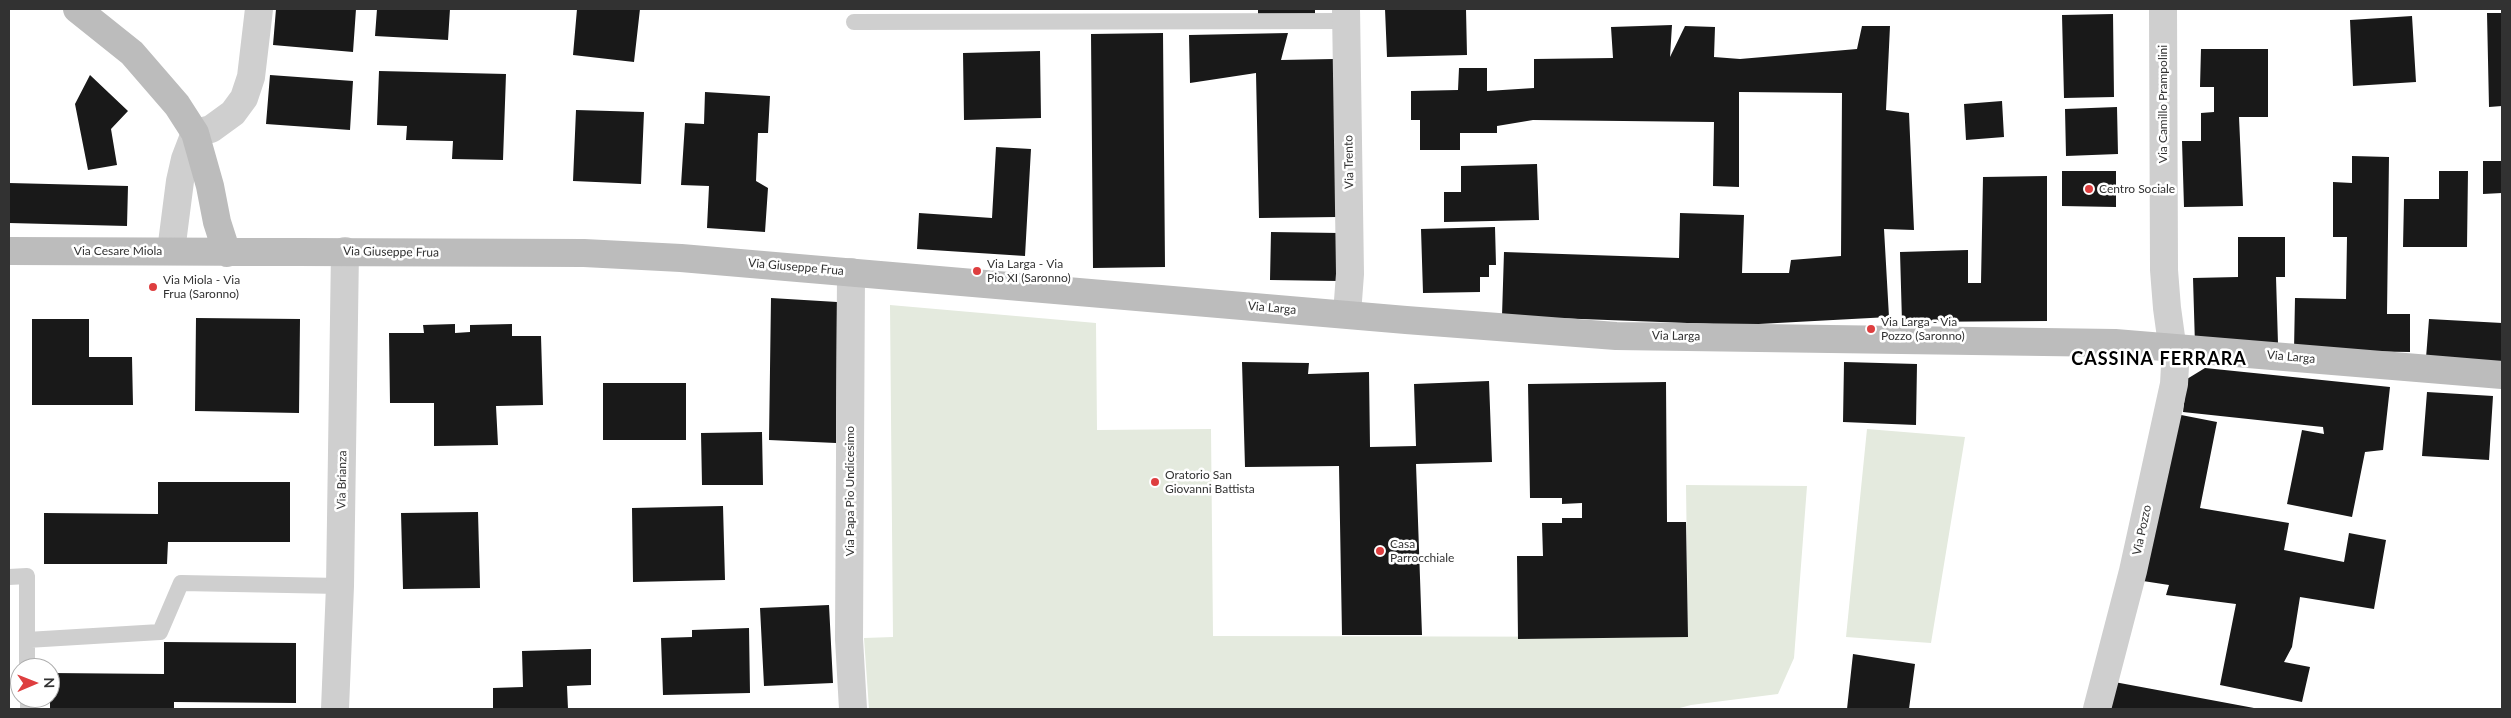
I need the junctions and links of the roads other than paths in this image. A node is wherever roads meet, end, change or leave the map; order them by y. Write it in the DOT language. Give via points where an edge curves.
graph roads {
  1 [pos="77,9"];
  2 [pos="259,9"];
  3 [pos="2163,9"];
  4 [pos="1347,15"];
  5 [pos="854,22"];
  6 [pos="195,133"];
  7 [pos="9,251"];
  8 [pos="172,251"];
  9 [pos="345,251"];
  10 [pos="227,253"];
  11 [pos="851,272"];
  12 [pos="1347,314"];
  13 [pos="2173,348"];
  14 [pos="2502,374"];
  15 [pos="9,577"];
  16 [pos="340,586"];
  17 [pos="27,640"];
  18 [pos="27,658"];
  19 [pos="335,709"];
  20 [pos="853,709"];
  21 [pos="2097,709"];
  1 -- 6 [label="street" via="132,54 177,105"];
  2 -- 6 [label="street" via="255,53 244,98 233,113 211,128"];
  3 -- 13 [label="street, Via Camillo Prampolini" via="2164,270"];
  4 -- 5 [label="lane"];
  4 -- 12 [label="street, Via Trento" via="1350,274"];
  6 -- 8 [label="street" via="180,181"];
  6 -- 10 [label="street"];
  7 -- 8 [label="street, Via Cesare Miola"];
  8 -- 10 [label="street, Via Cesare Miola"];
  9 -- 10 [label="street, Via Giuseppe Frua"];
  9 -- 11 [label="street, Via Giuseppe Frua" via="584,253"];
  9 -- 16 [label="street, Via Brianza"];
  11 -- 12 [label="street, Via Larga"];
  11 -- 20 [label="street, Via Papa Pio Undicesimo" via="849,639"];
  12 -- 13 [label="street, Via Larga" via="1616,336 2105,343"];
  13 -- 14 [label="street, Via Larga"];
  13 -- 21 [label="street, Via Pozzo" via="2172,394 2133,571"];
  15 -- 17 [label="lane" via="27,576"];
  16 -- 17 [label="lane" via="181,583 160,632"];
  16 -- 19 [label="street, Via Brianza"];
  17 -- 18 [label="lane"];
}
